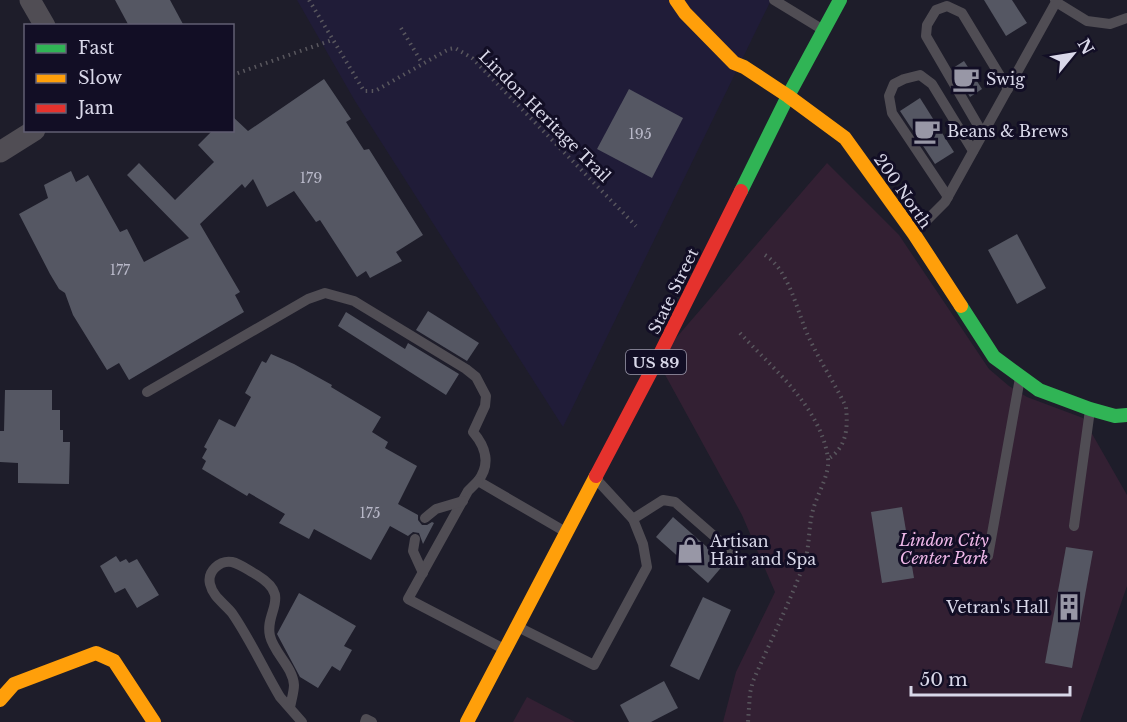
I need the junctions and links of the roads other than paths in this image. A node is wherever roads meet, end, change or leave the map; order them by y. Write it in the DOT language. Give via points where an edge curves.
graph roads {
  1 [pos="30,0"];
  2 [pos="676,0"];
  3 [pos="774,0"];
  4 [pos="840,0"];
  5 [pos="1056,1"];
  6 [pos="1127,18"];
  7 [pos="44,24"];
  8 [pos="824,31"];
  9 [pos="1008,89"];
  10 [pos="788,96"];
  11 [pos="32,132"];
  12 [pos="983,134"];
  13 [pos="974,151"];
  14 [pos="0,152"];
  15 [pos="948,197"];
  16 [pos="914,234"];
  17 [pos="1020,377"];
  18 [pos="147,392"];
  19 [pos="1090,409"];
  20 [pos="1127,415"];
  21 [pos="595,478"];
  22 [pos="478,482"];
  23 [pos="463,501"];
  24 [pos="425,518"];
  25 [pos="633,519"];
  26 [pos="1074,526"];
  27 [pos="567,532"];
  28 [pos="415,539"];
  29 [pos="730,550"];
  30 [pos="988,556"];
  31 [pos="423,573"];
  32 [pos="517,627"];
  33 [pos="505,650"];
  34 [pos="0,700"];
  35 [pos="290,708"];
  36 [pos="154,722"];
  37 [pos="302,722"];
  38 [pos="364,722"];
  39 [pos="372,722"];
  40 [pos="467,722"];
  1 -- 7 [label="street"];
  2 -- 10 [label="street, 200 North" via="734,63"];
  3 -- 8 [label="lane"];
  4 -- 8 [label="street, State Street / US 89"];
  5 -- 6 [label="lane" via="1087,21 1110,24"];
  5 -- 9 [label="lane"];
  8 -- 10 [label="street, State Street / US 89"];
  9 -- 12 [label="lane"];
  9 -- 12 [label="lane" via="962,13 947,6 936,10 927,25 926,36"];
  10 -- 16 [label="street, 200 North" via="845,138"];
  10 -- 21 [label="street, State Street / US 89"];
  11 -- 14 [label="street"];
  12 -- 13 [label="lane"];
  13 -- 15 [label="lane"];
  13 -- 15 [label="lane" via="932,84 920,75 894,84 889,96 892,113"];
  15 -- 16 [label="lane"];
  16 -- 17 [label="street, 200 North" via="994,357"];
  17 -- 19 [label="street, 200 North" via="1039,390"];
  17 -- 30 [label="lane"];
  18 -- 22 [label="lane" via="308,299 325,293 333,295 371,310 476,377 486,396 486,406 473,432 482,444 486,460"];
  19 -- 20 [label="street, 200 North"];
  19 -- 26 [label="lane"];
  21 -- 25 [label="lane"];
  21 -- 27 [label="street, State Street / US 89"];
  22 -- 23 [label="lane"];
  22 -- 27 [label="lane"];
  23 -- 24 [label="lane" via="436,509"];
  23 -- 31 [label="lane"];
  25 -- 29 [label="lane" via="663,500 675,502"];
  25 -- 32 [label="lane" via="647,567 594,665"];
  27 -- 32 [label="street, State Street / US 89"];
  28 -- 31 [label="lane" via="413,551"];
  31 -- 33 [label="lane" via="408,599"];
  32 -- 33 [label="street, State Street / US 89"];
  33 -- 40 [label="street, State Street / US 89"];
  34 -- 36 [label="street" via="14,684 96,653 114,661"];
  35 -- 35 [label="lane" via="294,686 269,633 273,589 238,564 228,562 215,567 210,580 214,594 232,613"];
  35 -- 37 [label="lane"];
  38 -- 39 [label="lane"];
}
